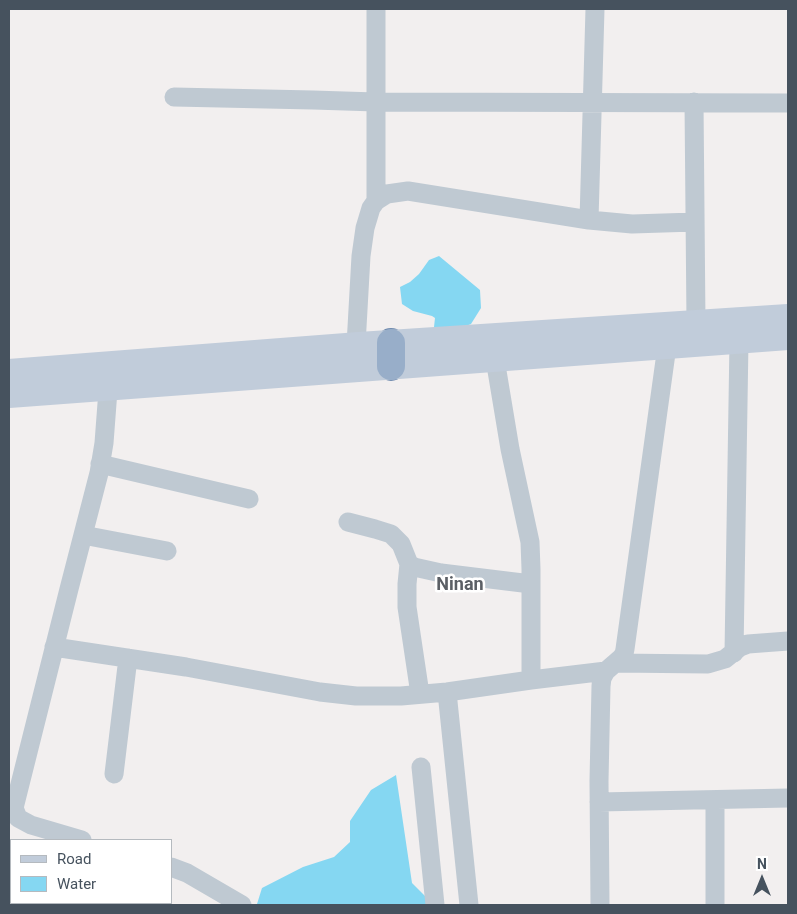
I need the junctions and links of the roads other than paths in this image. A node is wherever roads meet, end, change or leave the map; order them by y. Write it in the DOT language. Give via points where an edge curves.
graph roads {
  1 [pos="376,9"];
  2 [pos="595,9"];
  3 [pos="174,97"];
  4 [pos="376,102"];
  5 [pos="592,102"];
  6 [pos="694,102"];
  7 [pos="788,103"];
  8 [pos="376,201"];
  9 [pos="589,220"];
  10 [pos="695,222"];
  11 [pos="788,317"];
  12 [pos="696,323"];
  13 [pos="788,338"];
  14 [pos="739,341"];
  15 [pos="356,345"];
  16 [pos="667,346"];
  17 [pos="391,354"];
  18 [pos="495,359"];
  19 [pos="9,372"];
  20 [pos="109,375"];
  21 [pos="9,395"];
  22 [pos="100,464"];
  23 [pos="249,498"];
  24 [pos="348,522"];
  25 [pos="83,535"];
  26 [pos="167,552"];
  27 [pos="410,564"];
  28 [pos="532,584"];
  29 [pos="788,641"];
  30 [pos="54,647"];
  31 [pos="734,653"];
  32 [pos="128,658"];
  33 [pos="611,667"];
  34 [pos="531,680"];
  35 [pos="447,692"];
  36 [pos="420,694"];
  37 [pos="421,766"];
  38 [pos="114,774"];
  39 [pos="788,798"];
  40 [pos="715,800"];
  41 [pos="599,802"];
  42 [pos="79,839"];
  43 [pos="172,867"];
  44 [pos="242,905"];
  45 [pos="435,905"];
  46 [pos="469,905"];
  47 [pos="600,905"];
  48 [pos="716,905"];
  1 -- 4 [label="street"];
  2 -- 5 [label="street"];
  3 -- 4 [label="street"];
  4 -- 5 [label="street"];
  4 -- 8 [label="street"];
  5 -- 6 [label="street"];
  5 -- 9 [label="street"];
  6 -- 7 [label="street"];
  6 -- 10 [label="street"];
  8 -- 9 [label="street" via="387,194 408,191"];
  8 -- 15 [label="street" via="364,228"];
  9 -- 10 [label="street" via="632,224"];
  10 -- 12 [label="street"];
  11 -- 12 [label="main road"];
  12 -- 17 [label="main road"];
  13 -- 14 [label="main road"];
  14 -- 16 [label="main road"];
  14 -- 31 [label="street"];
  15 -- 17 [label="main road"];
  15 -- 20 [label="main road"];
  16 -- 18 [label="main road"];
  16 -- 33 [label="street" via="626,649"];
  17 -- 18 [label="main road"];
  17 -- 20 [label="main road"];
  18 -- 28 [label="street" via="530,542"];
  19 -- 20 [label="main road"];
  20 -- 21 [label="main road"];
  20 -- 22 [label="street"];
  22 -- 23 [label="street"];
  22 -- 25 [label="street"];
  24 -- 27 [label="street" via="391,534 401,544"];
  25 -- 26 [label="street"];
  25 -- 30 [label="street"];
  27 -- 28 [label="street" via="441,573"];
  27 -- 36 [label="street" via="407,607"];
  28 -- 34 [label="street"];
  29 -- 31 [label="street" via="748,644"];
  30 -- 32 [label="street"];
  30 -- 42 [label="street" via="14,808 18,818 31,825"];
  31 -- 33 [label="street" via="708,664"];
  32 -- 36 [label="street" via="320,692 356,696"];
  32 -- 38 [label="street"];
  33 -- 34 [label="street"];
  33 -- 41 [label="street" via="602,678 601,686"];
  34 -- 35 [label="street"];
  35 -- 36 [label="street"];
  35 -- 46 [label="street"];
  37 -- 45 [label="street"];
  39 -- 40 [label="street"];
  40 -- 41 [label="street"];
  40 -- 48 [label="street"];
  41 -- 47 [label="street"];
  43 -- 44 [label="street"];
}
